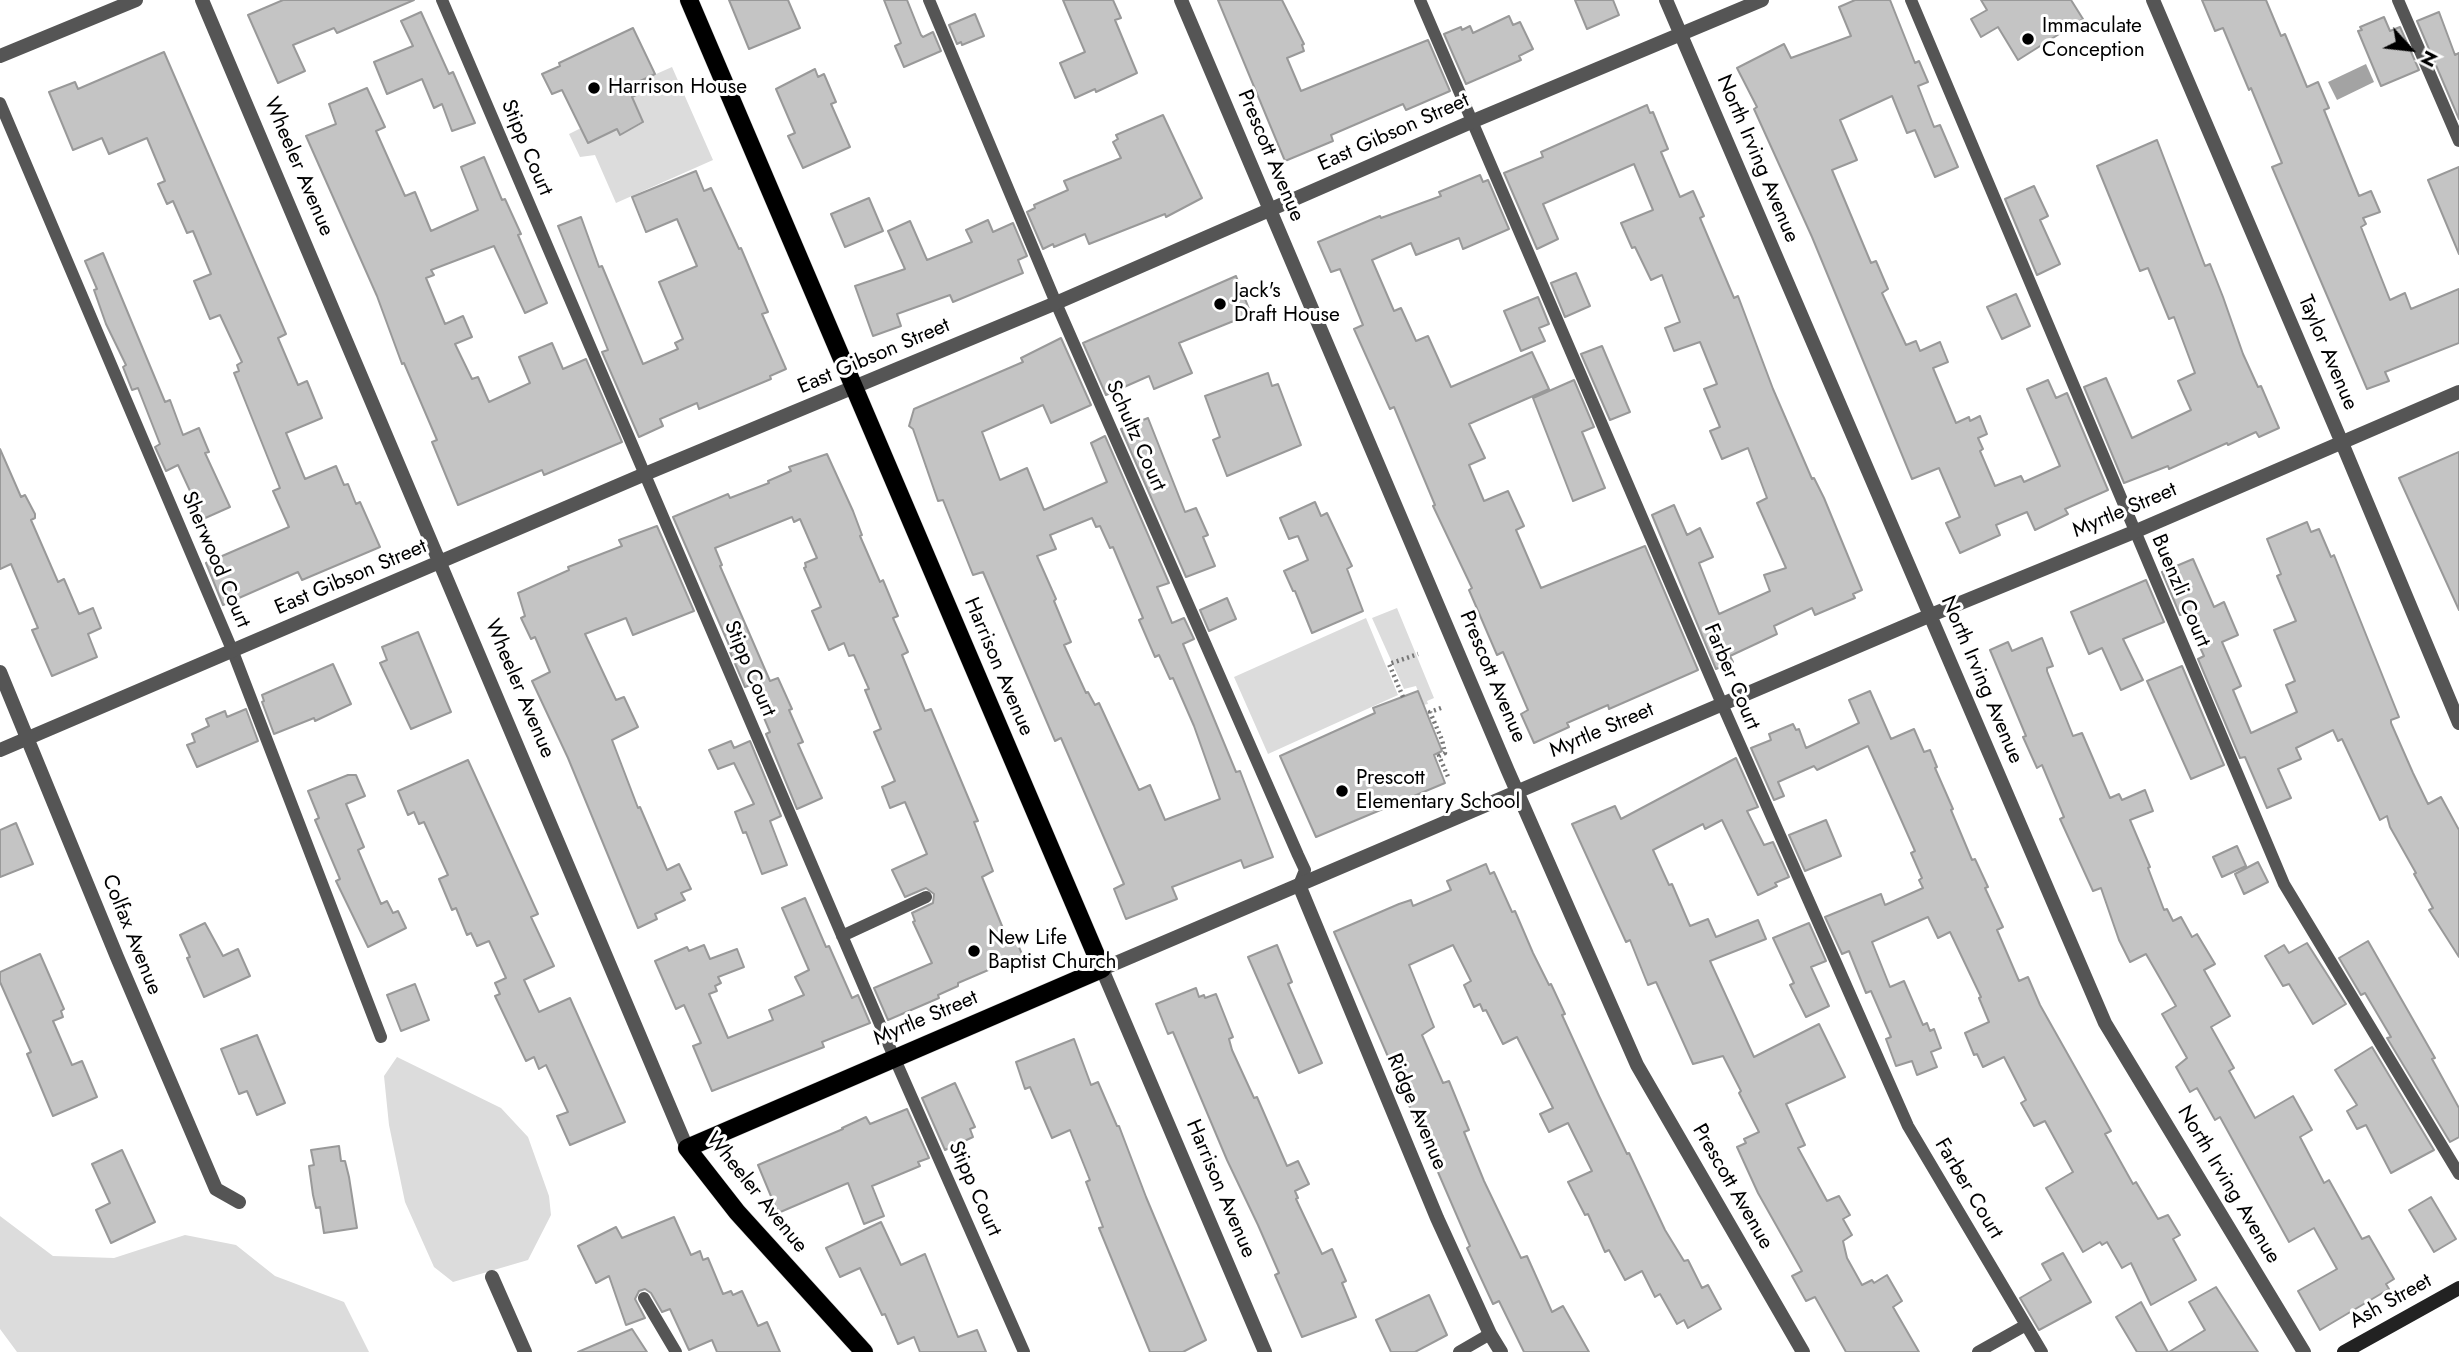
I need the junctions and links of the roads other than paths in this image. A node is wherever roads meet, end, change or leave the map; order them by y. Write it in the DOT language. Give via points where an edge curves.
graph roads {
  1 [pos="136,0"];
  2 [pos="202,0"];
  3 [pos="442,0"];
  4 [pos="689,0"];
  5 [pos="929,0"];
  6 [pos="1181,0"];
  7 [pos="1420,0"];
  8 [pos="1666,0"];
  9 [pos="1762,0"];
  10 [pos="1911,0"];
  11 [pos="2153,0"];
  12 [pos="2398,0"];
  13 [pos="1681,35"];
  14 [pos="0,56"];
  15 [pos="0,103"];
  16 [pos="1471,122"];
  17 [pos="2459,141"];
  18 [pos="1270,211"];
  19 [pos="1056,303"];
  20 [pos="854,388"];
  21 [pos="2459,392"];
  22 [pos="2343,443"];
  23 [pos="645,474"];
  24 [pos="2134,532"];
  25 [pos="441,562"];
  26 [pos="1931,615"];
  27 [pos="233,652"];
  28 [pos="0,672"];
  29 [pos="1722,704"];
  30 [pos="2459,723"];
  31 [pos="28,737"];
  32 [pos="0,750"];
  33 [pos="1517,791"];
  34 [pos="1299,885"];
  35 [pos="926,897"];
  36 [pos="842,936"];
  37 [pos="1102,969"];
  38 [pos="380,1037"];
  39 [pos="894,1057"];
  40 [pos="687,1148"];
  41 [pos="2459,1174"];
  42 [pos="239,1202"];
  43 [pos="492,1277"];
  44 [pos="2459,1288"];
  45 [pos="644,1298"];
  46 [pos="2026,1325"];
  47 [pos="1490,1334"];
  48 [pos="525,1352"];
  49 [pos="676,1352"];
  50 [pos="864,1352"];
  51 [pos="1024,1352"];
  52 [pos="1265,1352"];
  53 [pos="1459,1352"];
  54 [pos="1501,1352"];
  55 [pos="1803,1352"];
  56 [pos="1978,1352"];
  57 [pos="2042,1352"];
  58 [pos="2304,1352"];
  59 [pos="2344,1352"];
  1 -- 14 [label="street"];
  2 -- 25 [label="street, Wheeler Avenue"];
  3 -- 23 [label="lane, Stipp Court"];
  4 -- 20 [label="main road, Harrison Avenue"];
  5 -- 19 [label="lane, Schultz Court"];
  6 -- 18 [label="street, Prescott Avenue"];
  7 -- 16 [label="lane, Farber Court"];
  8 -- 13 [label="street, North Irving Avenue"];
  9 -- 13 [label="street, East Gibson Street"];
  10 -- 24 [label="lane, Buenzli Court"];
  11 -- 22 [label="street, Taylor Avenue"];
  12 -- 17 [label="lane"];
  13 -- 16 [label="street, East Gibson Street"];
  13 -- 26 [label="street, North Irving Avenue"];
  15 -- 27 [label="lane, Sherwood Court"];
  16 -- 18 [label="street, East Gibson Street"];
  16 -- 29 [label="lane, Farber Court"];
  18 -- 19 [label="street, East Gibson Street"];
  18 -- 33 [label="street, Prescott Avenue"];
  19 -- 20 [label="street, East Gibson Street"];
  19 -- 34 [label="lane, Schultz Court" via="1305,870"];
  20 -- 23 [label="street, East Gibson Street"];
  20 -- 37 [label="main road, Harrison Avenue"];
  21 -- 22 [label="street, Myrtle Street"];
  22 -- 24 [label="street, Myrtle Street"];
  22 -- 30 [label="street, Taylor Avenue"];
  23 -- 25 [label="street, East Gibson Street"];
  23 -- 36 [label="lane, Stipp Court"];
  24 -- 26 [label="street, Myrtle Street"];
  24 -- 41 [label="lane, Buenzli Court" via="2284,884"];
  25 -- 27 [label="street, East Gibson Street"];
  25 -- 40 [label="street, Wheeler Avenue"];
  26 -- 29 [label="street, Myrtle Street"];
  26 -- 58 [label="street, North Irving Avenue" via="2105,1023"];
  27 -- 31 [label="street, East Gibson Street"];
  27 -- 38 [label="lane, Sherwood Court"];
  28 -- 31 [label="street, Colfax Avenue"];
  29 -- 33 [label="street, Myrtle Street"];
  29 -- 46 [label="lane, Farber Court" via="1908,1126"];
  31 -- 32 [label="street, East Gibson Street"];
  31 -- 42 [label="street, Colfax Avenue" via="216,1189"];
  33 -- 34 [label="street, Myrtle Street"];
  33 -- 55 [label="street, Prescott Avenue" via="1637,1065"];
  34 -- 37 [label="street, Myrtle Street"];
  34 -- 47 [label="street, Ridge Avenue"];
  35 -- 36 [label="lane"];
  36 -- 39 [label="lane, Stipp Court"];
  37 -- 39 [label="main road, Myrtle Street"];
  37 -- 52 [label="street, Harrison Avenue"];
  39 -- 40 [label="main road, Myrtle Street"];
  39 -- 51 [label="lane, Stipp Court"];
  40 -- 50 [label="main road, Wheeler Avenue" via="737,1212"];
  43 -- 48 [label="street"];
  44 -- 59 [label="street, Ash Street"];
  45 -- 49 [label="lane"];
  46 -- 56 [label="lane"];
  46 -- 57 [label="lane, Farber Court"];
  47 -- 53 [label="lane"];
  47 -- 54 [label="street, Ridge Avenue"];
}
